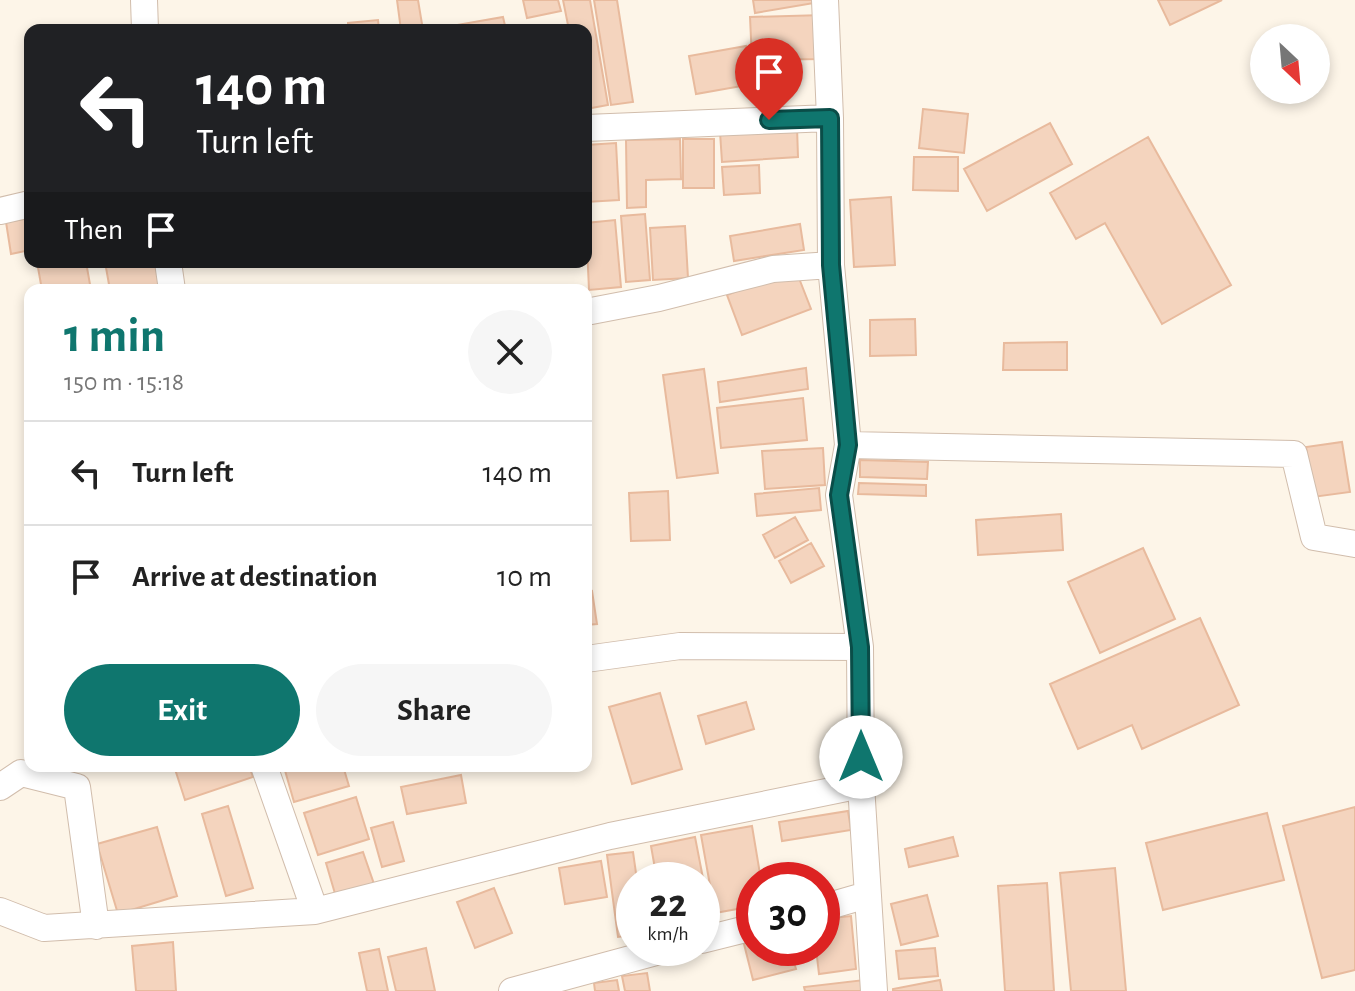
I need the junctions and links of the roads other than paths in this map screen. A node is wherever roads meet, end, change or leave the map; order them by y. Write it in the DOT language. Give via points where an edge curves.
graph roads {
  1 [pos="144,0"];
  2 [pos="825,0"];
  3 [pos="145,24"];
  4 [pos="830,118"];
  5 [pos="592,128"];
  6 [pos="24,205"];
  7 [pos="0,211"];
  8 [pos="831,265"];
  9 [pos="592,311"];
  10 [pos="848,445"];
  11 [pos="1355,544"];
  12 [pos="860,647"];
  13 [pos="592,658"];
  14 [pos="266,772"];
  15 [pos="861,785"];
  16 [pos="0,787"];
  17 [pos="867,895"];
  18 [pos="840,903"];
  19 [pos="0,911"];
  20 [pos="315,911"];
  21 [pos="96,926"];
  22 [pos="616,963"];
  23 [pos="512,991"];
  24 [pos="874,991"];
  1 -- 3 [label="street"];
  2 -- 4 [label="street"];
  4 -- 5 [label="street"];
  4 -- 8 [label="street"];
  6 -- 7 [label="street"];
  8 -- 9 [label="street" via="773,269"];
  8 -- 10 [label="street"];
  10 -- 11 [label="street" via="1294,454 1314,537"];
  10 -- 12 [label="street" via="839,495"];
  12 -- 13 [label="street" via="680,646"];
  12 -- 15 [label="street"];
  14 -- 20 [label="street"];
  15 -- 17 [label="street"];
  15 -- 20 [label="street" via="610,836"];
  16 -- 21 [label="street" via="21,773 77,787"];
  17 -- 18 [label="street"];
  17 -- 24 [label="street"];
  19 -- 21 [label="street" via="44,928"];
  20 -- 21 [label="street"];
  22 -- 23 [label="street"];
}
